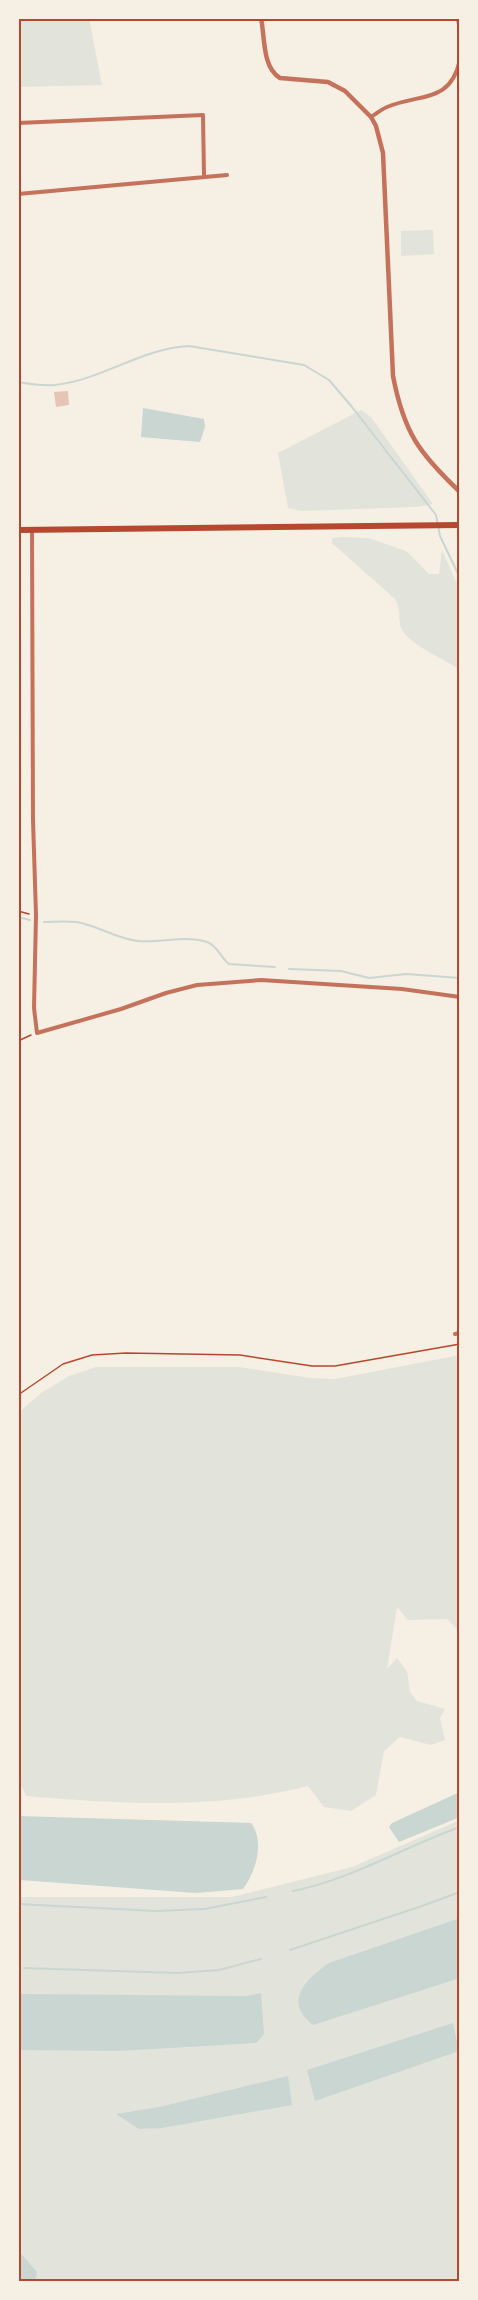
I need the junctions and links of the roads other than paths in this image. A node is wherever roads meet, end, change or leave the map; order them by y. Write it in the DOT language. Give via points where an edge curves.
graph roads {
  1 [pos="261,18"];
  2 [pos="458,18"];
  3 [pos="460,32"];
  4 [pos="460,60"];
  5 [pos="371,117"];
  6 [pos="18,123"];
  7 [pos="227,175"];
  8 [pos="204,176"];
  9 [pos="18,194"];
  10 [pos="460,492"];
  11 [pos="460,525"];
  12 [pos="18,530"];
  13 [pos="32,530"];
  14 [pos="460,997"];
  1 -- 5 [label="street" via="268,66 275,75 333,84 355,98"];
  2 -- 3 [label="street"];
  4 -- 5 [label="street" via="453,81 445,90 387,107"];
  5 -- 10 [label="street" via="383,153 397,397 418,448"];
  6 -- 8 [label="street" via="203,115"];
  7 -- 8 [label="street"];
  8 -- 9 [label="street"];
  11 -- 13 [label="main road"];
  12 -- 13 [label="main road"];
  13 -- 14 [label="street" via="37,1033 166,993 261,980 402,989"];
}
